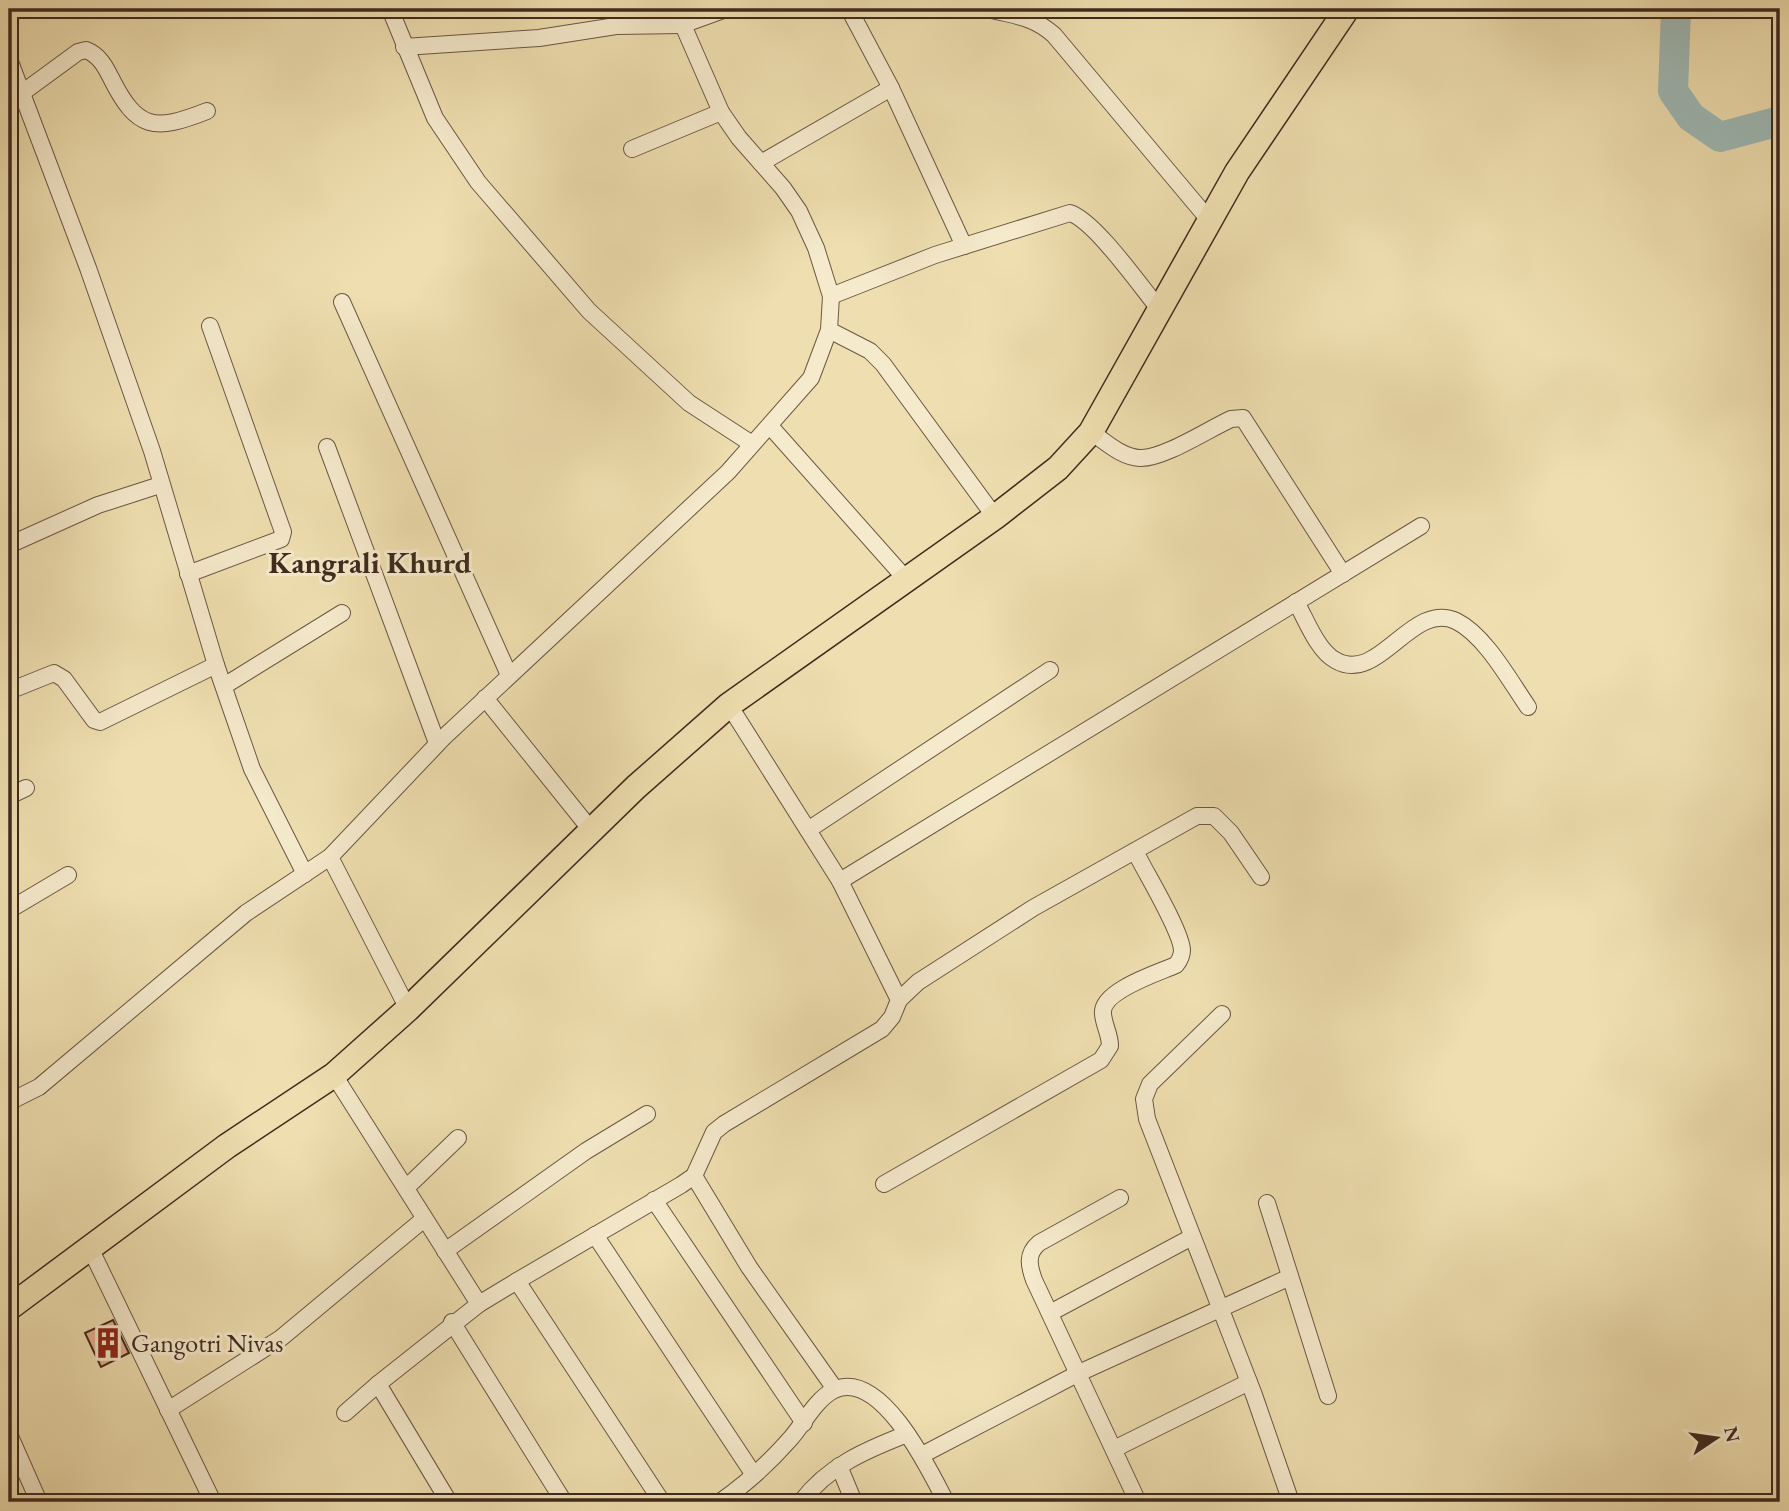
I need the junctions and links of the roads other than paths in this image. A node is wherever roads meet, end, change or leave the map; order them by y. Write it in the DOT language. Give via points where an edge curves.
graph roads {
  1 [pos="390,9"];
  2 [pos="676,9"];
  3 [pos="726,9"];
  4 [pos="849,9"];
  5 [pos="989,9"];
  6 [pos="1347,9"];
  7 [pos="682,25"];
  8 [pos="404,47"];
  9 [pos="9,59"];
  10 [pos="891,88"];
  11 [pos="22,93"];
  12 [pos="207,111"];
  13 [pos="721,112"];
  14 [pos="632,149"];
  15 [pos="761,163"];
  16 [pos="1210,221"];
  17 [pos="964,246"];
  18 [pos="831,296"];
  19 [pos="342,302"];
  20 [pos="1160,310"];
  21 [pos="210,326"];
  22 [pos="829,330"];
  23 [pos="770,426"];
  24 [pos="1091,432"];
  25 [pos="752,444"];
  26 [pos="327,447"];
  27 [pos="160,485"];
  28 [pos="995,517"];
  29 [pos="1421,526"];
  30 [pos="9,545"];
  31 [pos="188,574"];
  32 [pos="1343,574"];
  33 [pos="905,578"];
  34 [pos="1296,602"];
  35 [pos="342,613"];
  36 [pos="216,665"];
  37 [pos="1050,670"];
  38 [pos="509,675"];
  39 [pos="224,686"];
  40 [pos="9,691"];
  41 [pos="485,698"];
  42 [pos="729,705"];
  43 [pos="1528,707"];
  44 [pos="438,743"];
  45 [pos="26,788"];
  46 [pos="9,796"];
  47 [pos="808,830"];
  48 [pos="591,831"];
  49 [pos="1135,850"];
  50 [pos="330,857"];
  51 [pos="305,874"];
  52 [pos="68,875"];
  53 [pos="1261,877"];
  54 [pos="840,881"];
  55 [pos="9,910"];
  56 [pos="899,1000"];
  57 [pos="408,1009"];
  58 [pos="1222,1014"];
  59 [pos="334,1075"];
  60 [pos="9,1102"];
  61 [pos="647,1114"];
  62 [pos="458,1138"];
  63 [pos="694,1176"];
  64 [pos="884,1184"];
  65 [pos="406,1188"];
  66 [pos="1120,1198"];
  67 [pos="654,1200"];
  68 [pos="1267,1203"];
  69 [pos="424,1219"];
  70 [pos="595,1235"];
  71 [pos="1192,1237"];
  72 [pos="90,1248"];
  73 [pos="445,1251"];
  74 [pos="1290,1277"];
  75 [pos="517,1281"];
  76 [pos="478,1304"];
  77 [pos="9,1308"];
  78 [pos="1219,1309"];
  79 [pos="1050,1313"];
  80 [pos="452,1322"];
  81 [pos="1079,1373"];
  82 [pos="1249,1382"];
  83 [pos="378,1384"];
  84 [pos="835,1389"];
  85 [pos="1328,1396"];
  86 [pos="168,1410"];
  87 [pos="345,1413"];
  88 [pos="804,1423"];
  89 [pos="9,1434"];
  90 [pos="907,1434"];
  91 [pos="1114,1449"];
  92 [pos="922,1455"];
  93 [pos="839,1466"];
  94 [pos="754,1475"];
  95 [pos="39,1502"];
  96 [pos="213,1502"];
  97 [pos="449,1502"];
  98 [pos="564,1502"];
  99 [pos="662,1502"];
  100 [pos="720,1502"];
  101 [pos="801,1502"];
  102 [pos="854,1502"];
  103 [pos="946,1502"];
  104 [pos="1138,1502"];
  105 [pos="1291,1502"];
  1 -- 8 [label="street"];
  2 -- 7 [label="street"];
  3 -- 7 [label="street"];
  4 -- 10 [label="street"];
  5 -- 16 [label="street" via="1025,16 1054,35"];
  6 -- 16 [label="main road" via="1237,172"];
  7 -- 8 [label="street" via="616,26 538,38"];
  7 -- 13 [label="street"];
  8 -- 25 [label="street" via="435,118 478,182 589,312 689,403"];
  9 -- 11 [label="street"];
  10 -- 15 [label="street"];
  10 -- 17 [label="street"];
  11 -- 12 [label="street" via="86,50 99,58 125,106 144,121 174,124"];
  11 -- 27 [label="street" via="88,268"];
  13 -- 14 [label="street"];
  13 -- 15 [label="street"];
  15 -- 18 [label="street" via="799,211"];
  16 -- 20 [label="main road"];
  17 -- 18 [label="street"];
  17 -- 20 [label="street" via="1057,216 1078,216"];
  18 -- 22 [label="street"];
  19 -- 38 [label="street"];
  20 -- 24 [label="main road"];
  21 -- 31 [label="street" via="283,532 281,539 268,546"];
  22 -- 23 [label="street" via="811,378"];
  22 -- 28 [label="street" via="883,363"];
  23 -- 25 [label="street"];
  23 -- 33 [label="street"];
  24 -- 28 [label="main road" via="1058,468"];
  24 -- 32 [label="street" via="1121,453 1140,458 1243,418"];
  25 -- 38 [label="street" via="668,530"];
  26 -- 44 [label="street"];
  27 -- 30 [label="street" via="98,505"];
  27 -- 31 [label="street"];
  28 -- 33 [label="main road"];
  29 -- 32 [label="street"];
  31 -- 36 [label="street"];
  32 -- 34 [label="street"];
  33 -- 42 [label="main road"];
  34 -- 43 [label="street" via="1323,649 1345,664 1373,658 1431,619 1457,621 1493,656"];
  34 -- 54 [label="street"];
  35 -- 39 [label="street"];
  36 -- 39 [label="street"];
  36 -- 40 [label="street" via="100,722 54,673"];
  37 -- 47 [label="street"];
  38 -- 41 [label="street"];
  39 -- 51 [label="street" via="252,769"];
  41 -- 44 [label="street"];
  41 -- 48 [label="street"];
  42 -- 47 [label="street"];
  42 -- 48 [label="main road"];
  44 -- 50 [label="street"];
  45 -- 46 [label="street"];
  47 -- 54 [label="street"];
  48 -- 57 [label="main road"];
  49 -- 53 [label="street" via="1197,816 1214,816"];
  49 -- 56 [label="street" via="1033,908 918,982"];
  49 -- 64 [label="street" via="1176,931 1180,960 1106,1000 1103,1015 1110,1046 1101,1060"];
  50 -- 51 [label="street"];
  50 -- 57 [label="street"];
  51 -- 60 [label="street" via="246,914 39,1087"];
  52 -- 55 [label="street"];
  54 -- 56 [label="street"];
  56 -- 63 [label="street" via="881,1029 714,1132"];
  57 -- 59 [label="main road"];
  58 -- 71 [label="street" via="1150,1084 1144,1099 1147,1119"];
  59 -- 65 [label="street"];
  59 -- 72 [label="main road" via="227,1146"];
  61 -- 73 [label="street" via="586,1151"];
  62 -- 65 [label="street"];
  63 -- 67 [label="street"];
  63 -- 84 [label="street" via="749,1267"];
  65 -- 69 [label="street"];
  66 -- 79 [label="street" via="1032,1249 1029,1267"];
  67 -- 70 [label="street"];
  67 -- 88 [label="street"];
  68 -- 74 [label="street"];
  69 -- 73 [label="street"];
  69 -- 86 [label="street" via="281,1338"];
  70 -- 75 [label="street"];
  70 -- 94 [label="street"];
  71 -- 78 [label="street"];
  71 -- 79 [label="street"];
  72 -- 77 [label="main road"];
  72 -- 86 [label="street"];
  73 -- 76 [label="street"];
  74 -- 78 [label="street"];
  74 -- 85 [label="street"];
  75 -- 76 [label="street"];
  75 -- 99 [label="street"];
  76 -- 80 [label="street"];
  78 -- 81 [label="street"];
  78 -- 82 [label="street"];
  79 -- 81 [label="street"];
  80 -- 83 [label="street"];
  80 -- 98 [label="street"];
  81 -- 91 [label="street"];
  81 -- 92 [label="street"];
  82 -- 91 [label="street"];
  82 -- 105 [label="street"];
  83 -- 87 [label="street"];
  83 -- 97 [label="street"];
  84 -- 88 [label="street"];
  84 -- 90 [label="street" via="849,1387 874,1397"];
  86 -- 96 [label="street"];
  88 -- 94 [label="street"];
  89 -- 95 [label="street"];
  90 -- 92 [label="street"];
  90 -- 93 [label="street"];
  91 -- 104 [label="street"];
  92 -- 103 [label="street"];
  93 -- 101 [label="street"];
  93 -- 102 [label="street"];
  94 -- 100 [label="street"];
}
